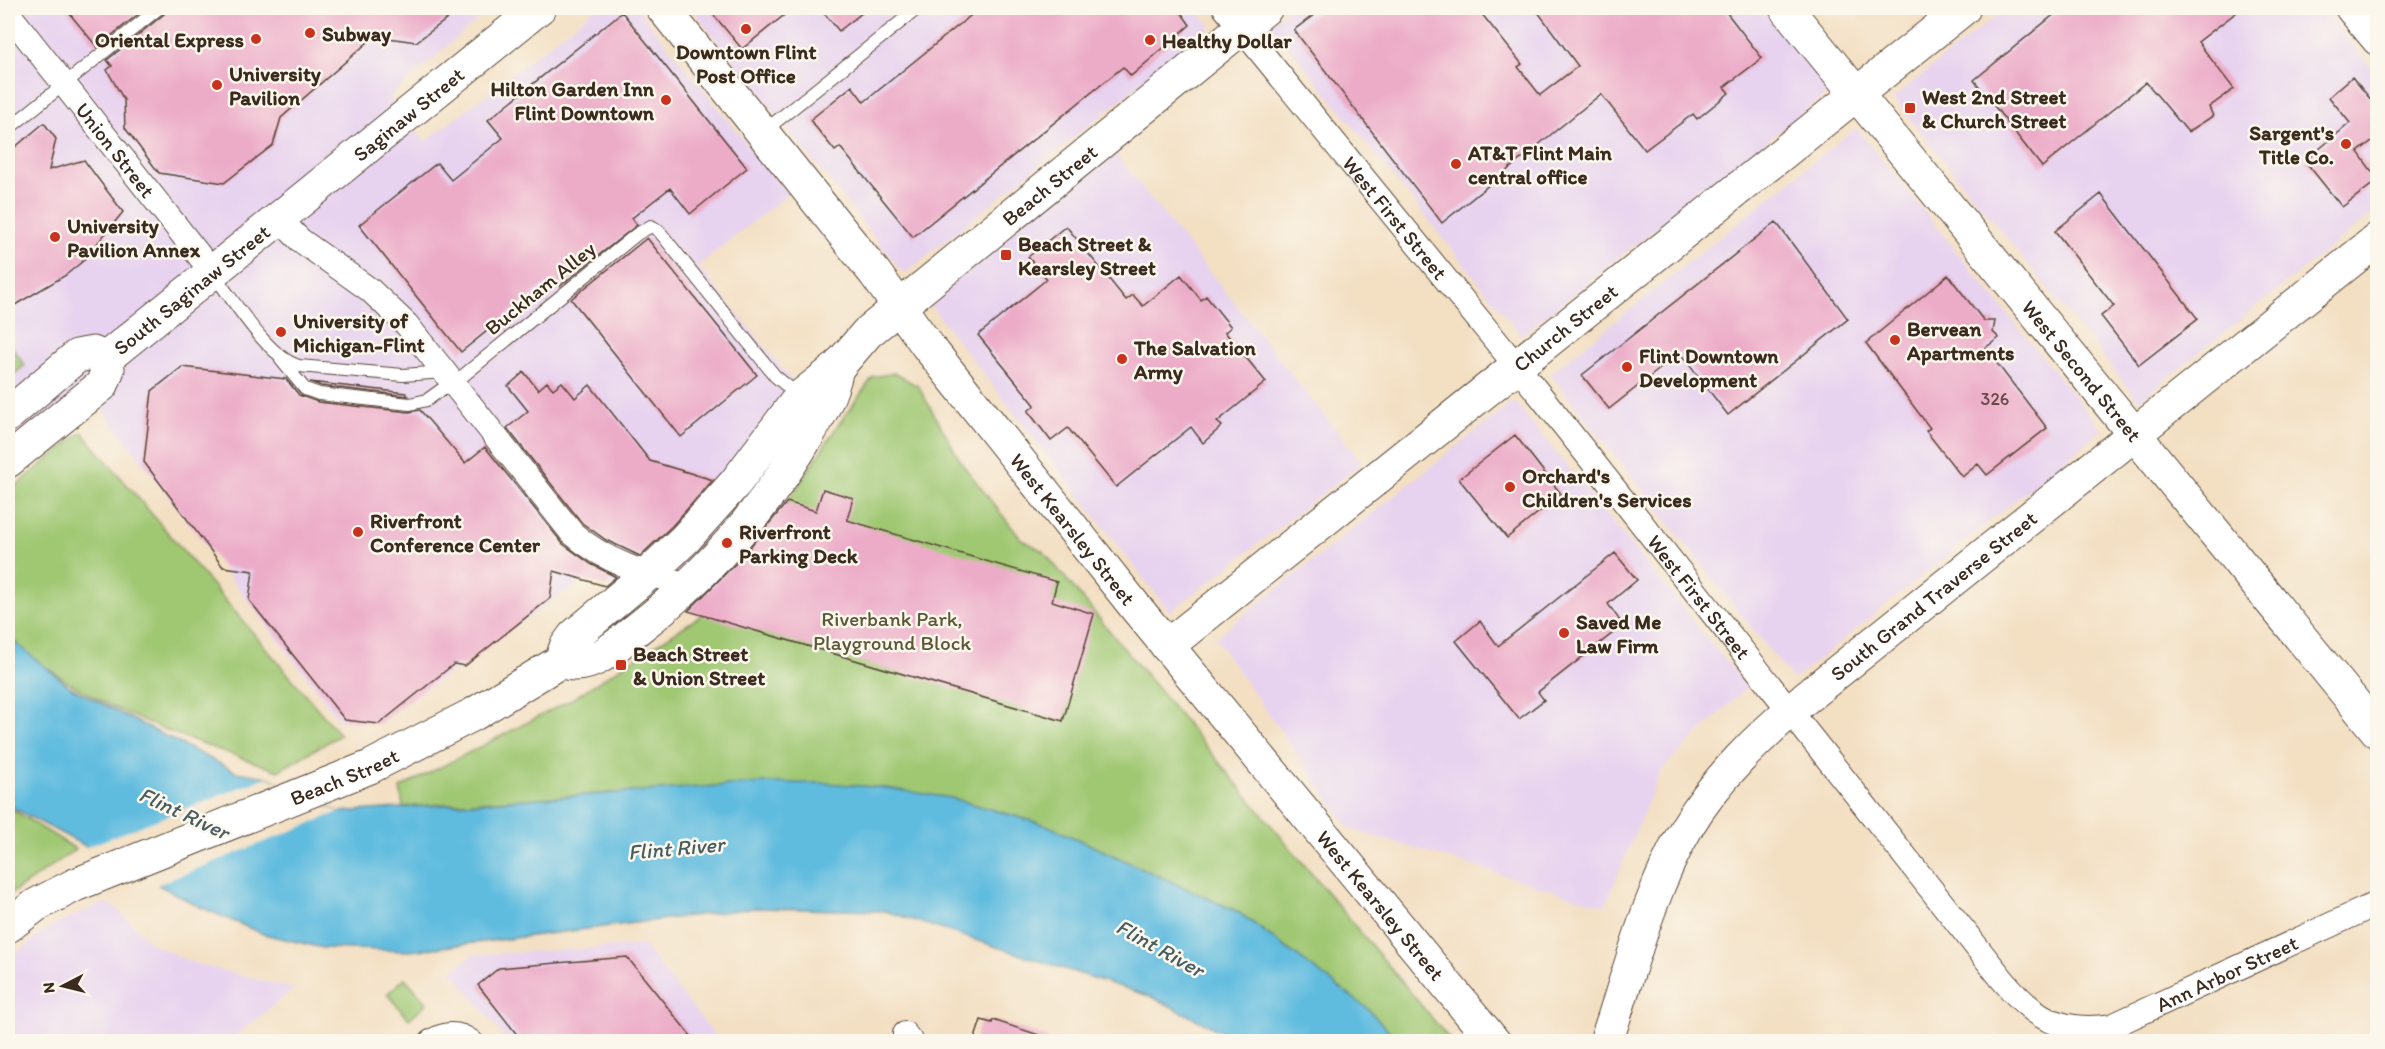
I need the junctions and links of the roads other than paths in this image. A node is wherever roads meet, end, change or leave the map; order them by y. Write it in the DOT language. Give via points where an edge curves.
graph roads {
  1 [pos="159,8"];
  2 [pos="539,8"];
  3 [pos="663,8"];
  4 [pos="918,8"];
  5 [pos="1786,8"];
  6 [pos="1964,8"];
  7 [pos="2352,8"];
  8 [pos="8,13"];
  9 [pos="1244,14"];
  10 [pos="2378,39"];
  11 [pos="63,83"];
  12 [pos="1856,94"];
  13 [pos="8,129"];
  14 [pos="763,132"];
  15 [pos="279,219"];
  16 [pos="2378,239"];
  17 [pos="213,273"];
  18 [pos="898,306"];
  19 [pos="275,352"];
  20 [pos="105,360"];
  21 [pos="1518,367"];
  22 [pos="450,379"];
  23 [pos="811,404"];
  24 [pos="8,415"];
  25 [pos="2135,434"];
  26 [pos="15,454"];
  27 [pos="648,574"];
  28 [pos="688,585"];
  29 [pos="1167,646"];
  30 [pos="561,661"];
  31 [pos="1790,711"];
  32 [pos="2374,722"];
  33 [pos="2378,903"];
  34 [pos="8,926"];
  35 [pos="2072,1027"];
  36 [pos="462,1038"];
  37 [pos="431,1041"];
  38 [pos="1494,1041"];
  39 [pos="1606,1041"];
  1 -- 11 [label="lane"];
  2 -- 15 [label="street, Saginaw Street"];
  3 -- 14 [label="street, West Kearsley Street"];
  4 -- 14 [label="lane"];
  5 -- 12 [label="street, West Second Street"];
  6 -- 12 [label="street, Church Street"];
  7 -- 10 [label="street"];
  8 -- 11 [label="street, Union Street"];
  9 -- 18 [label="street, Beach Street"];
  9 -- 21 [label="street, West First Street"];
  11 -- 13 [label="lane"];
  11 -- 17 [label="street, Union Street"];
  12 -- 21 [label="street, Church Street"];
  12 -- 25 [label="street, West Second Street"];
  14 -- 18 [label="street, West Kearsley Street"];
  15 -- 17 [label="street, South Saginaw Street"];
  15 -- 22 [label="street" via="300,240 370,290"];
  16 -- 25 [label="street, South Grand Traverse Street"];
  17 -- 19 [label="lane, Buckham Alley"];
  17 -- 20 [label="street, South Saginaw Street"];
  18 -- 23 [label="street, Beach Street" via="867,333 837,368 814,383"];
  18 -- 29 [label="street, West Kearsley Street"];
  19 -- 22 [label="lane" via="299,366"];
  19 -- 22 [label="lane, Buckham Alley" via="305,389 319,394 410,404 427,400"];
  20 -- 24 [label="street, South Saginaw Street" via="93,353 77,356"];
  20 -- 26 [label="street, South Saginaw Street" via="108,369 102,385"];
  21 -- 29 [label="street, Church Street"];
  21 -- 31 [label="street, West First Street"];
  22 -- 23 [label="lane, Buckham Alley" via="652,226 775,376"];
  22 -- 27 [label="street" via="572,533 602,556"];
  23 -- 27 [label="street, Beach Street"];
  23 -- 28 [label="street, Beach Street" via="771,493"];
  25 -- 31 [label="street, South Grand Traverse Street"];
  25 -- 32 [label="street, West Second Street"];
  27 -- 28 [label="street"];
  27 -- 30 [label="street, Beach Street" via="574,636"];
  28 -- 30 [label="street, Beach Street" via="652,618 597,658 577,664"];
  29 -- 38 [label="street, West Kearsley Street"];
  30 -- 34 [label="street, Beach Street" via="437,733 370,766 115,868 50,897"];
  31 -- 35 [label="street, West First Street" via="2012,992 2037,1015"];
  31 -- 39 [label="street, South Grand Traverse Street" via="1721,779 1679,842 1654,900"];
  33 -- 35 [label="street, Ann Arbor Street" via="2112,1026"];
  36 -- 37 [label="street"];
}
